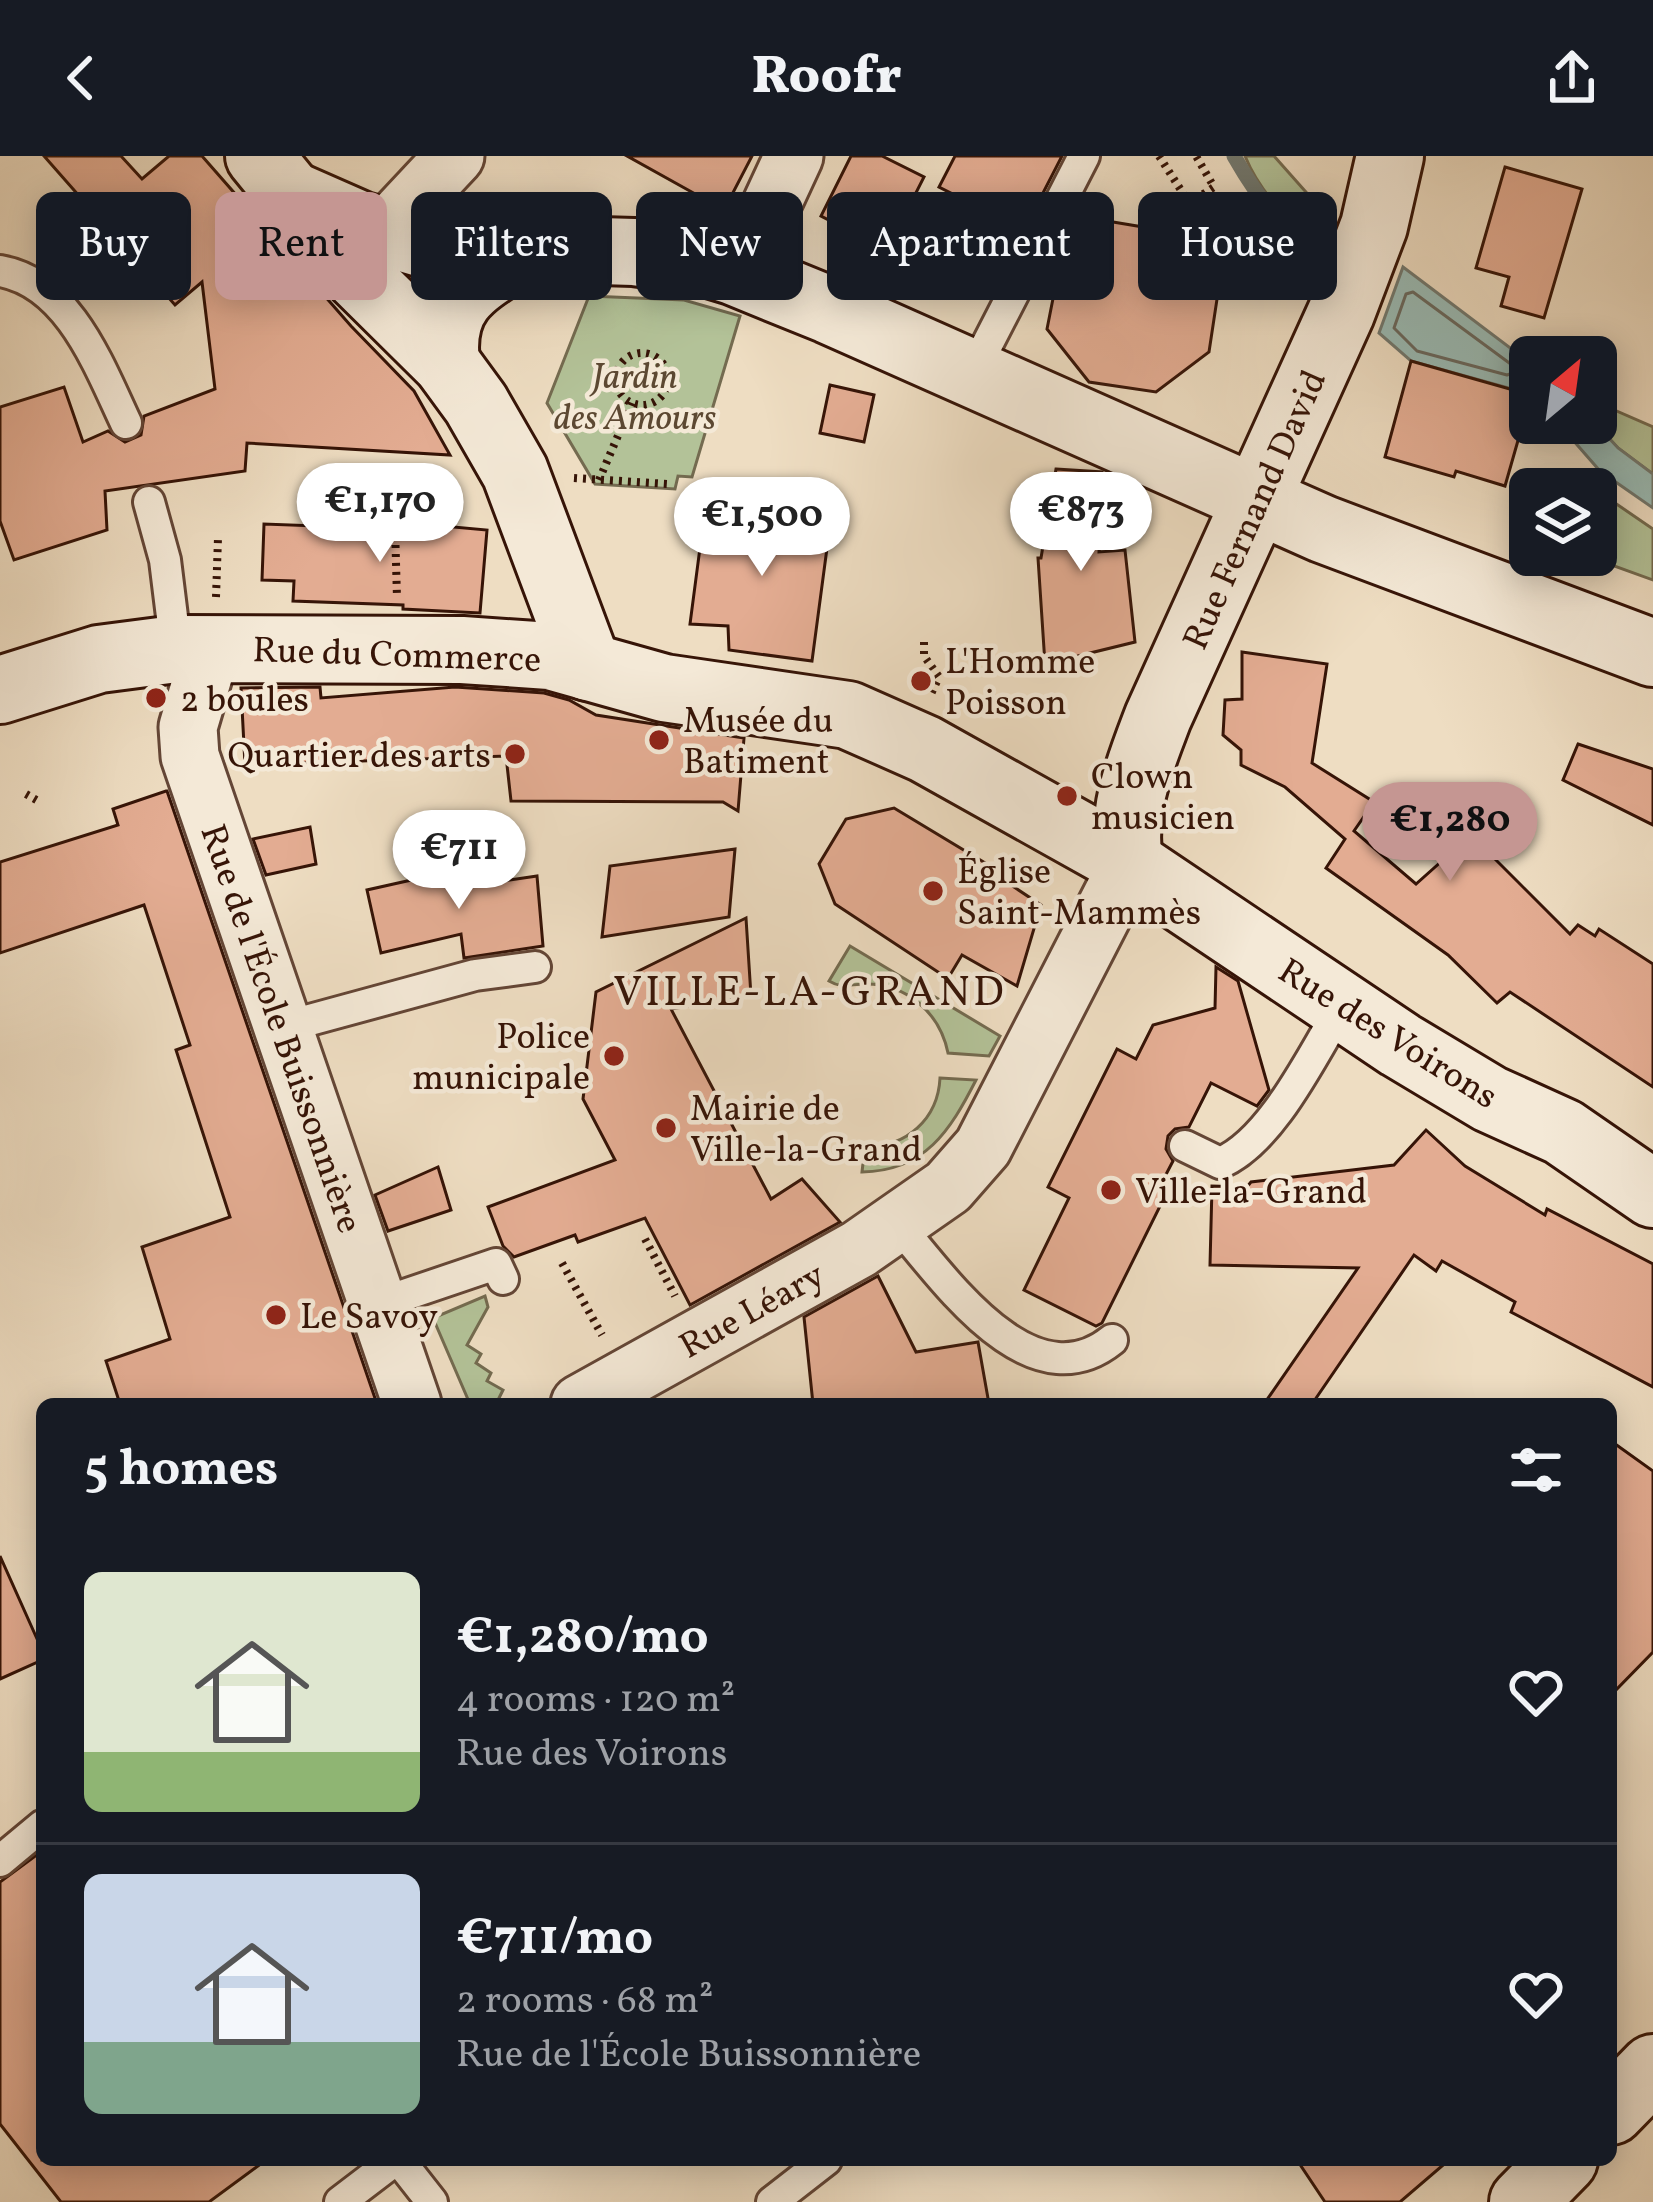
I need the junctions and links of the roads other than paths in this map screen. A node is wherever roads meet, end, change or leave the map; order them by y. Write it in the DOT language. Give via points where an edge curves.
graph roads {
  1 [pos="455,156"];
  2 [pos="794,156"];
  3 [pos="1084,156"];
  4 [pos="1390,156"];
  5 [pos="776,192"];
  6 [pos="387,231"];
  7 [pos="0,271"];
  8 [pos="387,279"];
  9 [pos="459,300"];
  10 [pos="801,300"];
  11 [pos="446,363"];
  12 [pos="972,374"];
  13 [pos="126,423"];
  14 [pos="1258,501"];
  15 [pos="149,502"];
  16 [pos="201,630"];
  17 [pos="1653,653"];
  18 [pos="588,667"];
  19 [pos="0,690"];
  20 [pos="1129,863"];
  21 [pos="535,967"];
  22 [pos="1318,993"];
  23 [pos="284,1027"];
  24 [pos="1185,1146"];
  25 [pos="1653,1194"];
  26 [pos="879,1237"];
  27 [pos="503,1280"];
  28 [pos="378,1304"];
  29 [pos="1112,1340"];
  30 [pos="603,1391"];
  31 [pos="410,1398"];
  32 [pos="36,1831"];
  33 [pos="0,1861"];
  34 [pos="1653,2068"];
  35 [pos="1617,2105"];
  36 [pos="389,2166"];
  37 [pos="402,2166"];
  38 [pos="818,2166"];
  39 [pos="1558,2166"];
  40 [pos="340,2202"];
  41 [pos="432,2202"];
  42 [pos="772,2202"];
  43 [pos="1523,2202"];
  1 -- 6 [label="street"];
  2 -- 5 [label="street"];
  3 -- 12 [label="lane"];
  4 -- 14 [label="street, Rue Fernand David" via="1367,244 1315,307"];
  7 -- 13 [label="lane" via="30,280 70,318"];
  8 -- 11 [label="street"];
  9 -- 11 [label="street" via="443,339"];
  10 -- 12 [label="street"];
  11 -- 18 [label="street" via="514,472"];
  12 -- 14 [label="street"];
  14 -- 17 [label="street"];
  14 -- 20 [label="street, Rue Fernand David" via="1134,778 1125,821"];
  15 -- 16 [label="lane" via="168,576"];
  16 -- 18 [label="street, Rue du Commerce" via="535,654"];
  16 -- 19 [label="street, Rue du Commerce"];
  16 -- 23 [label="street, Rue de l'École Buissonnière" via="190,756"];
  18 -- 20 [label="street, Rue du Commerce" via="664,688 913,715"];
  20 -- 22 [label="street, Rue des Voirons"];
  20 -- 26 [label="street, Rue Léary" via="983,1147 960,1176"];
  21 -- 23 [label="lane" via="475,975"];
  22 -- 24 [label="lane" via="1293,1088 1243,1154 1220,1163"];
  22 -- 25 [label="street, Rue des Voirons" via="1472,1089 1563,1132"];
  23 -- 28 [label="street, Rue de l'École Buissonnière"];
  26 -- 29 [label="lane" via="1016,1344 1061,1359 1090,1355"];
  26 -- 30 [label="street, Rue Léary"];
  27 -- 28 [label="lane" via="496,1264"];
  28 -- 31 [label="street, Rue de l'École Buissonnière"];
  32 -- 33 [label="lane"];
  34 -- 35 [label="street"];
  36 -- 40 [label="lane"];
  37 -- 41 [label="lane"];
  38 -- 42 [label="lane"];
  39 -- 43 [label="street"];
}
